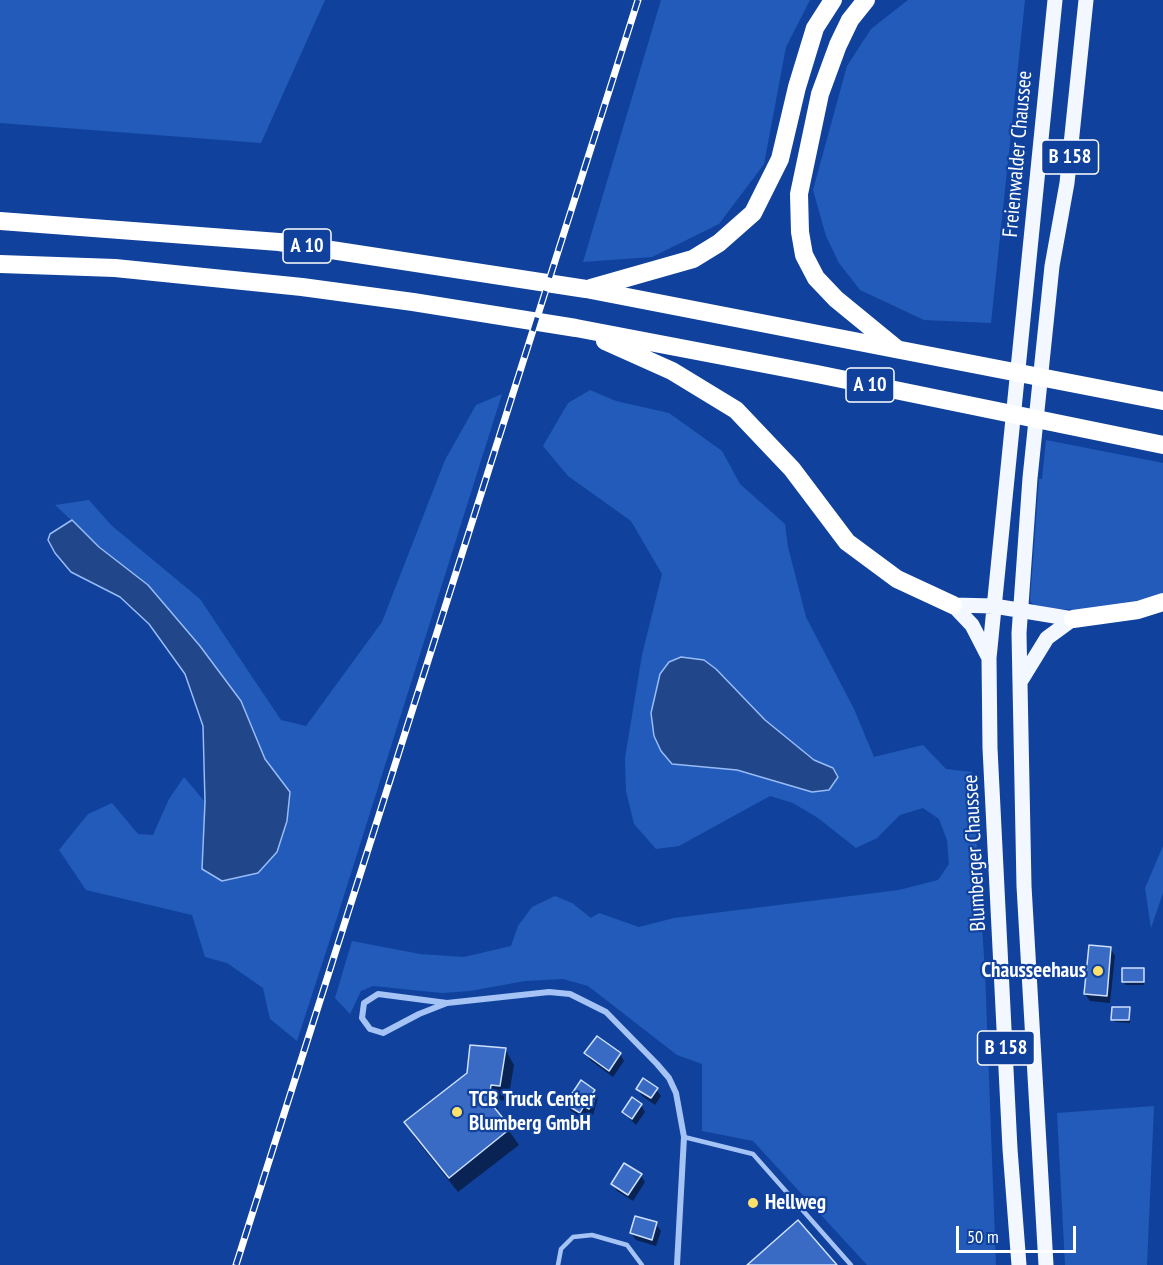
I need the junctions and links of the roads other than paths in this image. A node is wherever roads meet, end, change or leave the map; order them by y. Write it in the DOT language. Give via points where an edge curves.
graph roads {
  1 [pos="833,0"];
  2 [pos="866,0"];
  3 [pos="1055,0"];
  4 [pos="1086,0"];
  5 [pos="0,221"];
  6 [pos="0,264"];
  7 [pos="586,289"];
  8 [pos="576,328"];
  9 [pos="898,350"];
  10 [pos="1163,401"];
  11 [pos="1163,446"];
  12 [pos="1008,476"];
  13 [pos="1163,602"];
  14 [pos="953,605"];
  15 [pos="994,606"];
  16 [pos="1020,612"];
  17 [pos="1073,619"];
  18 [pos="989,658"];
  19 [pos="1018,684"];
  20 [pos="447,1003"];
  21 [pos="684,1137"];
  22 [pos="558,1265"];
  23 [pos="642,1265"];
  24 [pos="677,1265"];
  25 [pos="851,1265"];
  26 [pos="1019,1265"];
  27 [pos="1046,1265"];
  1 -- 7 [label="highway" via="815,28 796,87 780,159 753,213 719,243 693,259"];
  2 -- 9 [label="highway" via="850,20 820,94 799,194 800,232 804,255 816,278"];
  3 -- 12 [label="main road, Freienwalder Chaussee / B 158"];
  4 -- 16 [label="main road, B 158" via="1067,183 1052,266"];
  5 -- 7 [label="highway, A 10" via="279,242"];
  6 -- 8 [label="highway, A 10" via="115,268 302,287"];
  7 -- 9 [label="highway, A 10"];
  8 -- 11 [label="highway, A 10"];
  8 -- 14 [label="highway" via="672,371 736,410 792,469 847,542 897,579"];
  9 -- 10 [label="highway, A 10"];
  12 -- 15 [label="main road, Blumberger Chaussee / B 158"];
  13 -- 17 [label="highway" via="1138,610"];
  14 -- 15 [label="main road"];
  14 -- 18 [label="main road" via="972,625"];
  15 -- 16 [label="main road"];
  15 -- 18 [label="main road, Blumberger Chaussee / B 158"];
  16 -- 17 [label="main road"];
  16 -- 19 [label="main road, B 158"];
  17 -- 19 [label="main road" via="1047,638"];
  18 -- 26 [label="main road, Blumberger Chaussee / B 158" via="990,748"];
  19 -- 27 [label="main road, B 158" via="1024,886"];
  20 -- 20 [label="street" via="378,994 364,1003 362,1018 370,1029 383,1033"];
  20 -- 21 [label="street" via="549,992 570,994 590,1002 606,1012 669,1078 679,1104"];
  21 -- 24 [label="street"];
  21 -- 25 [label="lane" via="753,1154"];
  22 -- 23 [label="lane" via="561,1249 573,1237 592,1235 627,1245"];
}
